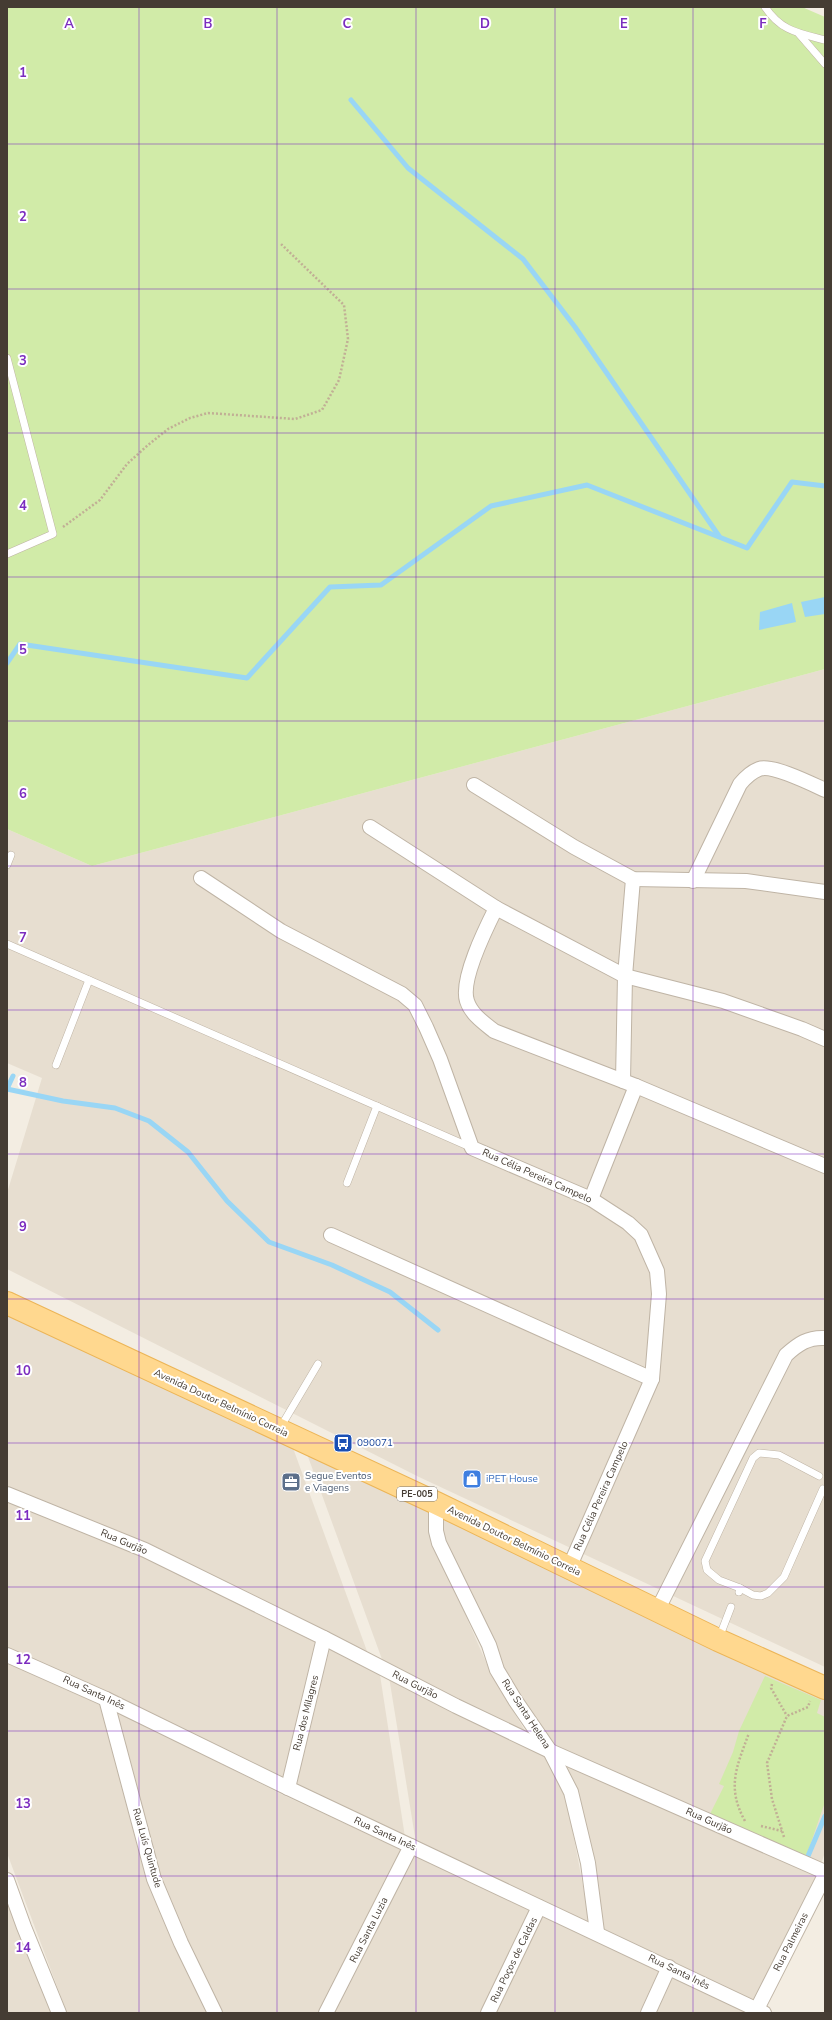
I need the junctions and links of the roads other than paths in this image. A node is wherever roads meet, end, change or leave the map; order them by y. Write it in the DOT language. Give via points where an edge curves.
graph roads {
  1 [pos="765,7"];
  2 [pos="799,34"];
  3 [pos="825,40"];
  4 [pos="825,64"];
  5 [pos="7,358"];
  6 [pos="7,552"];
  7 [pos="474,785"];
  8 [pos="825,790"];
  9 [pos="370,826"];
  10 [pos="11,855"];
  11 [pos="7,865"];
  12 [pos="201,878"];
  13 [pos="633,879"];
  14 [pos="693,881"];
  15 [pos="825,892"];
  16 [pos="496,908"];
  17 [pos="7,944"];
  18 [pos="625,976"];
  19 [pos="89,980"];
  20 [pos="825,1039"];
  21 [pos="56,1065"];
  22 [pos="623,1081"];
  23 [pos="636,1086"];
  24 [pos="376,1106"];
  25 [pos="472,1148"];
  26 [pos="825,1166"];
  27 [pos="347,1183"];
  28 [pos="591,1199"];
  29 [pos="331,1235"];
  30 [pos="7,1303"];
  31 [pos="825,1338"];
  32 [pos="318,1364"];
  33 [pos="652,1379"];
  34 [pos="278,1430"];
  35 [pos="819,1476"];
  36 [pos="824,1489"];
  37 [pos="7,1494"];
  38 [pos="436,1503"];
  39 [pos="569,1568"];
  40 [pos="731,1607"];
  41 [pos="657,1611"];
  42 [pos="324,1638"];
  43 [pos="718,1640"];
  44 [pos="7,1655"];
  45 [pos="821,1686"];
  46 [pos="106,1699"];
  47 [pos="550,1751"];
  48 [pos="288,1788"];
  49 [pos="411,1846"];
  50 [pos="825,1874"];
  51 [pos="7,1880"];
  52 [pos="540,1907"];
  53 [pos="597,1932"];
  54 [pos="669,1967"];
  55 [pos="760,2011"];
  56 [pos="59,2013"];
  57 [pos="215,2013"];
  58 [pos="326,2013"];
  59 [pos="488,2013"];
  60 [pos="648,2013"];
  1 -- 2 [label="lane" via="773,20"];
  2 -- 3 [label="lane"];
  2 -- 4 [label="lane"];
  5 -- 6 [label="lane" via="53,534"];
  7 -- 13 [label="street" via="574,847"];
  8 -- 14 [label="street" via="781,771 761,768 750,774 740,784"];
  9 -- 16 [label="street"];
  10 -- 11 [label="lane"];
  12 -- 25 [label="street, Rua Célia Pereira Campelo" via="281,931 402,994 415,1006 440,1059"];
  13 -- 14 [label="street"];
  13 -- 18 [label="street"];
  14 -- 15 [label="street" via="746,881"];
  16 -- 18 [label="street"];
  16 -- 22 [label="street" via="484,932 467,979 467,1001 478,1017 494,1031"];
  17 -- 19 [label="lane"];
  18 -- 20 [label="street" via="723,1001"];
  18 -- 22 [label="street"];
  19 -- 21 [label="lane"];
  19 -- 24 [label="lane"];
  22 -- 23 [label="street"];
  23 -- 26 [label="street"];
  23 -- 28 [label="street"];
  24 -- 25 [label="lane"];
  24 -- 27 [label="lane"];
  25 -- 28 [label="street, Rua Célia Pereira Campelo"];
  28 -- 33 [label="street, Rua Célia Pereira Campelo" via="628,1223 641,1235 656,1271 659,1294"];
  29 -- 33 [label="street"];
  30 -- 34 [label="main road, Avenida Doutor Belmínio Correia / PE-005"];
  31 -- 41 [label="street" via="814,1338 799,1344 786,1355"];
  32 -- 34 [label="lane"];
  33 -- 39 [label="street, Rua Célia Pereira Campelo"];
  34 -- 38 [label="main road, Avenida Doutor Belmínio Correia / PE-005"];
  35 -- 36 [label="lane" via="779,1455 759,1453 753,1458 705,1561 707,1570 739,1590 761,1596 768,1593 784,1577"];
  37 -- 42 [label="street, Rua Gurjão" via="145,1550"];
  38 -- 39 [label="main road, Avenida Doutor Belmínio Correia / PE-005"];
  38 -- 47 [label="street, Rua Santa Helena" via="436,1531 440,1543 489,1645 497,1670"];
  39 -- 41 [label="main road, Avenida Doutor Belmínio Correia / PE-005"];
  40 -- 43 [label="lane"];
  41 -- 43 [label="main road, Avenida Doutor Belmínio Correia / PE-005"];
  42 -- 47 [label="street, Rua Gurjão"];
  42 -- 48 [label="street, Rua dos Milagres"];
  43 -- 45 [label="main road, Avenida Doutor Belmínio Correia / PE-005"];
  44 -- 46 [label="street, Rua Santa Inês"];
  46 -- 48 [label="street, Rua Santa Inês"];
  46 -- 57 [label="street, Rua Luís Quintude" via="154,1879 181,1944"];
  47 -- 50 [label="street, Rua Gurjão"];
  47 -- 53 [label="street, Rua Santa Helena" via="571,1792 579,1822 588,1863"];
  48 -- 49 [label="street, Rua Santa Inês"];
  49 -- 52 [label="street, Rua Santa Inês"];
  49 -- 58 [label="street, Rua Santa Luzia"];
  50 -- 55 [label="street, Rua Palmeiras"];
  51 -- 56 [label="street"];
  52 -- 53 [label="street, Rua Santa Inês"];
  52 -- 59 [label="street, Rua Poços de Caldas"];
  53 -- 54 [label="street, Rua Santa Inês"];
  54 -- 55 [label="street, Rua Santa Inês"];
  54 -- 60 [label="street"];
}
